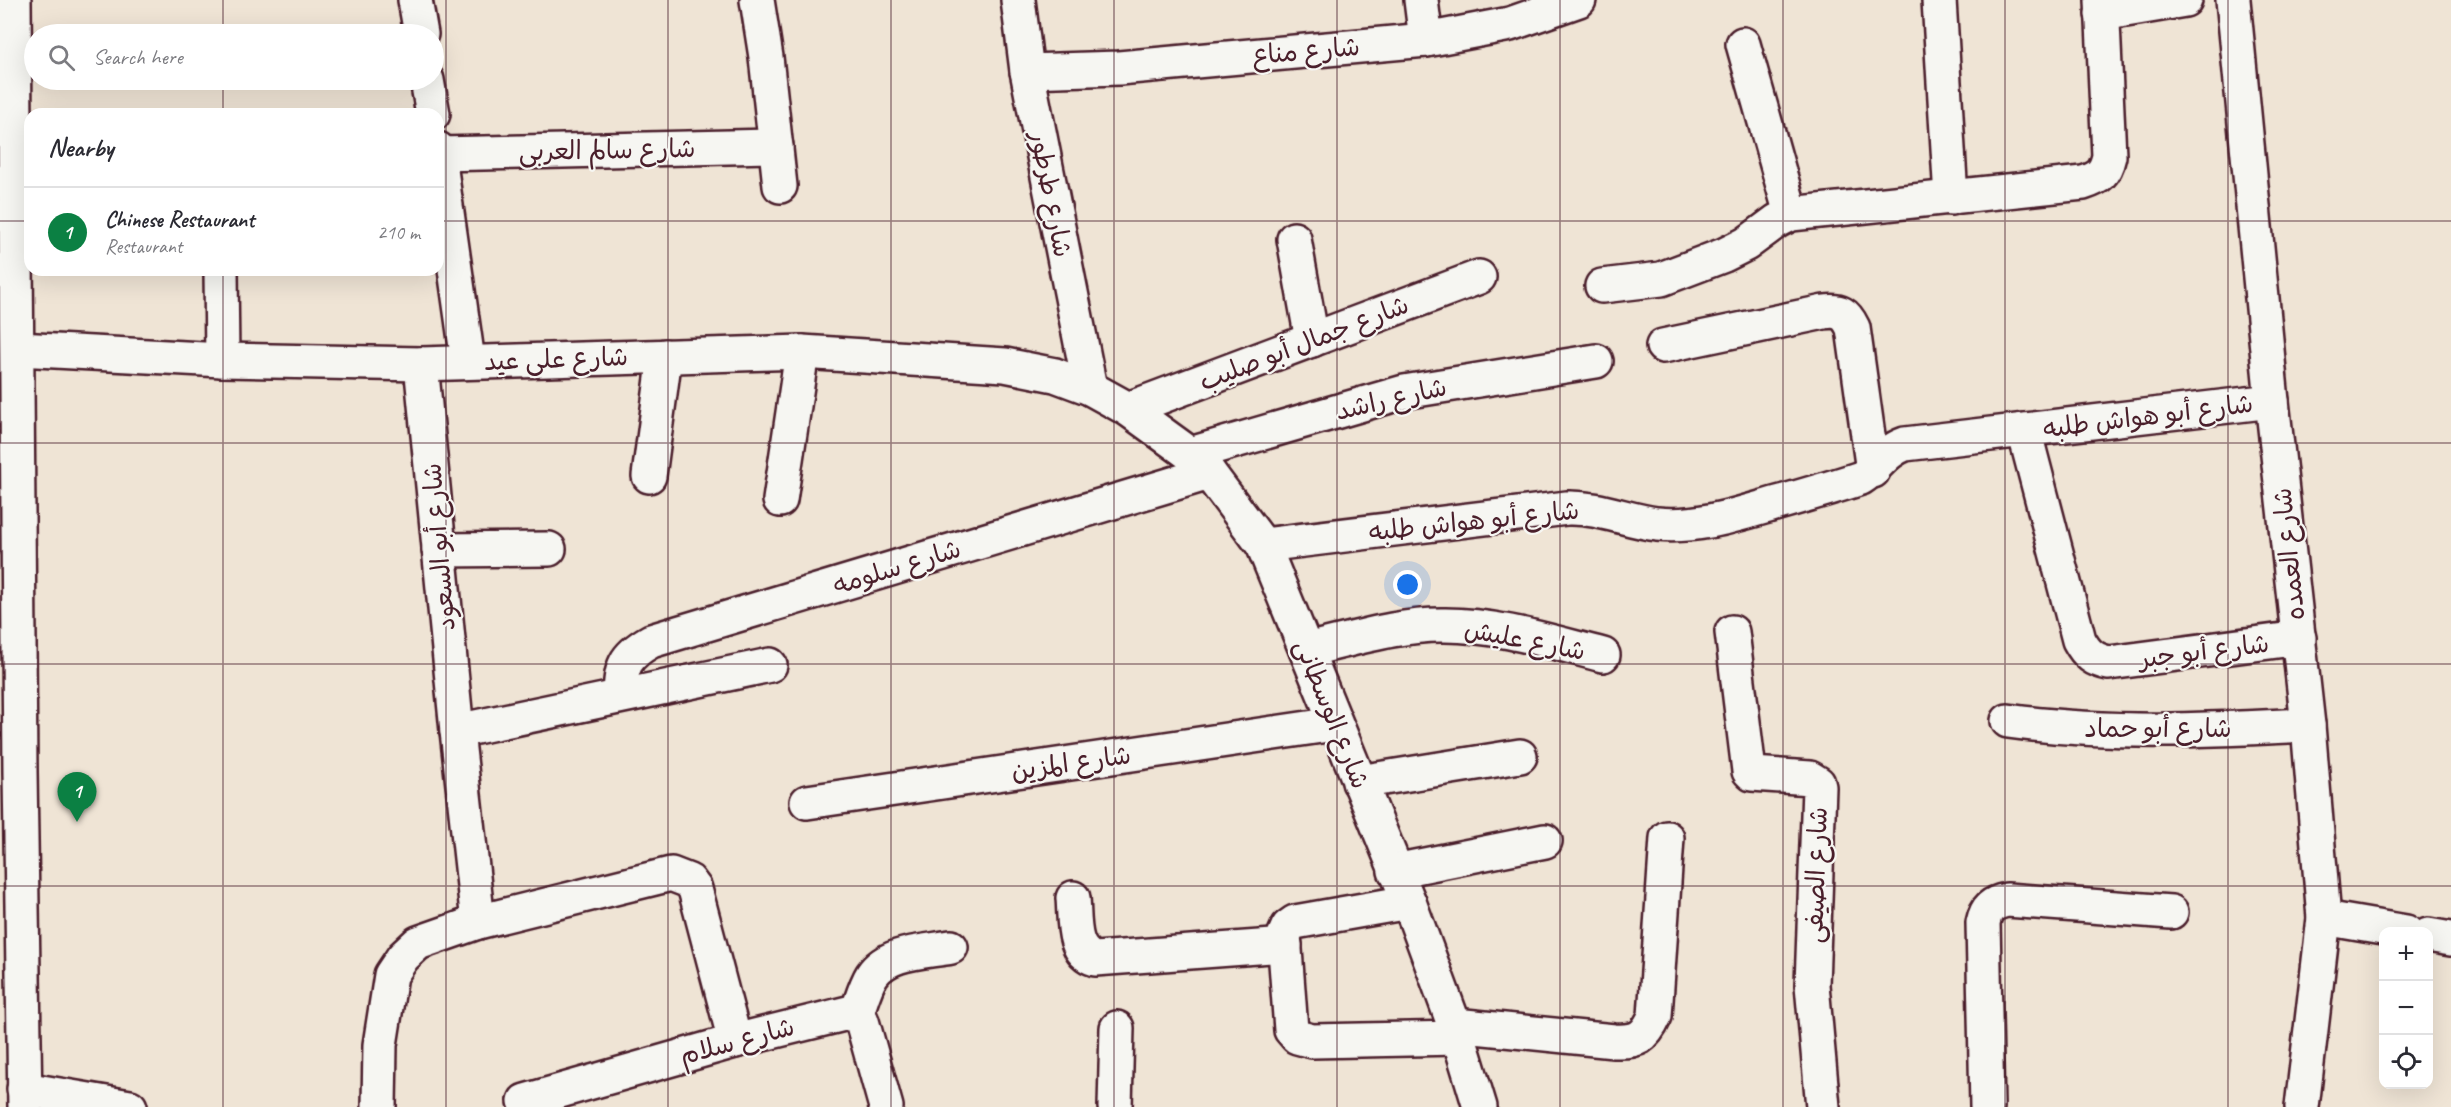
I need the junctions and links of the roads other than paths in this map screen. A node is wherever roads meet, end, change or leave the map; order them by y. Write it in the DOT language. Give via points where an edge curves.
graph roads {
  1 [pos="14,0"];
  2 [pos="416,0"];
  3 [pos="757,0"];
  4 [pos="1018,0"];
  5 [pos="1421,0"];
  6 [pos="1579,0"];
  7 [pos="1939,0"];
  8 [pos="2185,0"];
  9 [pos="2233,0"];
  10 [pos="2102,7"];
  11 [pos="420,24"];
  12 [pos="1426,40"];
  13 [pos="1743,44"];
  14 [pos="1027,71"];
  15 [pos="429,90"];
  16 [pos="432,108"];
  17 [pos="776,146"];
  18 [pos="444,154"];
  19 [pos="780,186"];
  20 [pos="444,190"];
  21 [pos="1951,198"];
  22 [pos="1791,213"];
  23 [pos="1294,239"];
  24 [pos="221,276"];
  25 [pos="1479,277"];
  26 [pos="1602,286"];
  27 [pos="1312,340"];
  28 [pos="1663,346"];
  29 [pos="18,349"];
  30 [pos="802,352"];
  31 [pos="665,356"];
  32 [pos="222,360"];
  33 [pos="468,361"];
  34 [pos="1596,361"];
  35 [pos="421,364"];
  36 [pos="1090,388"];
  37 [pos="2272,401"];
  38 [pos="1128,409"];
  39 [pos="2024,430"];
  40 [pos="1200,464"];
  41 [pos="1873,471"];
  42 [pos="649,476"];
  43 [pos="780,500"];
  44 [pos="1263,545"];
  45 [pos="549,549"];
  46 [pos="439,550"];
  47 [pos="1732,632"];
  48 [pos="2299,638"];
  49 [pos="1306,650"];
  50 [pos="1603,655"];
  51 [pos="2109,663"];
  52 [pos="770,665"];
  53 [pos="620,696"];
  54 [pos="2008,721"];
  55 [pos="1335,724"];
  56 [pos="2308,725"];
  57 [pos="457,731"];
  58 [pos="1520,756"];
  59 [pos="10,776"];
  60 [pos="1359,782"];
  61 [pos="807,802"];
  62 [pos="1667,838"];
  63 [pos="1545,841"];
  64 [pos="1395,871"];
  65 [pos="1073,898"];
  66 [pos="1409,903"];
  67 [pos="2171,912"];
  68 [pos="2324,918"];
  69 [pos="478,922"];
  70 [pos="2379,927"];
  71 [pos="11,928"];
  72 [pos="2433,936"];
  73 [pos="2451,939"];
  74 [pos="1285,945"];
  75 [pos="951,947"];
  76 [pos="856,1015"];
  77 [pos="1117,1028"];
  78 [pos="1457,1031"];
  79 [pos="735,1041"];
  80 [pos="25,1098"];
  81 [pos="525,1101"];
  82 [pos="130,1107"];
  83 [pos="379,1107"];
  84 [pos="886,1107"];
  85 [pos="1115,1107"];
  86 [pos="1480,1107"];
  87 [pos="1823,1107"];
  88 [pos="1987,1107"];
  89 [pos="2302,1107"];
  1 -- 29 [label="street"];
  2 -- 11 [label="street"];
  3 -- 17 [label="street"];
  4 -- 14 [label="street, شارع طرطور"];
  5 -- 12 [label="street"];
  6 -- 12 [label="street, شارع مناع" via="1510,24"];
  7 -- 21 [label="street"];
  8 -- 10 [label="street"];
  9 -- 37 [label="street, شارع العمده"];
  10 -- 21 [label="street" via="2109,156 2106,170 2099,178 2083,183"];
  12 -- 14 [label="street, شارع مناع" via="1119,68"];
  13 -- 22 [label="street"];
  14 -- 36 [label="street, شارع طرطور"];
  15 -- 16 [label="street"];
  17 -- 18 [label="street, شارع سالم العربى"];
  17 -- 19 [label="street"];
  20 -- 33 [label="street"];
  21 -- 22 [label="street"];
  22 -- 26 [label="street" via="1746,244 1662,279"];
  23 -- 27 [label="street"];
  24 -- 32 [label="street"];
  25 -- 27 [label="street, شارع جمال أبو صليب"];
  27 -- 38 [label="street, شارع جمال أبو صليب"];
  28 -- 41 [label="street" via="1836,310 1848,316 1854,327"];
  29 -- 32 [label="street, شارع على عيد"];
  29 -- 59 [label="street"];
  30 -- 31 [label="street, شارع على عيد"];
  30 -- 36 [label="street, شارع على عيد" via="1005,365 1055,375"];
  30 -- 43 [label="street"];
  31 -- 33 [label="street, شارع على عيد"];
  31 -- 42 [label="street"];
  32 -- 35 [label="street, شارع على عيد"];
  33 -- 35 [label="street, شارع على عيد"];
  34 -- 40 [label="street, شارع راشد" via="1404,392"];
  35 -- 46 [label="street, شارع أبو السعود"];
  36 -- 38 [label="street, شارع الوسطانى"];
  37 -- 39 [label="street, شارع أبو هواش طلبه"];
  37 -- 48 [label="street, شارع العمده"];
  38 -- 40 [label="street, شارع الوسطانى"];
  39 -- 41 [label="street, شارع أبو هواش طلبه" via="1905,444 1887,453"];
  39 -- 51 [label="street, شارع أبو هواش طلبه" via="2079,640 2085,652"];
  40 -- 44 [label="street, شارع الوسطانى"];
  40 -- 53 [label="street, شارع سلومه" via="651,641 639,648 621,669"];
  41 -- 44 [label="street, شارع أبو هواش طلبه" via="1723,519 1690,524 1657,524 1606,511 1567,508"];
  44 -- 49 [label="street, شارع الوسطانى"];
  45 -- 46 [label="street"];
  46 -- 57 [label="street, شارع أبو السعود"];
  47 -- 87 [label="street, شارع الصيفى" via="1749,771 1810,778 1819,787 1812,985"];
  48 -- 51 [label="street, شارع أبو جبر"];
  48 -- 56 [label="street, شارع العمده"];
  49 -- 50 [label="street, شارع عليش" via="1444,624 1479,626"];
  49 -- 55 [label="street, شارع الوسطانى"];
  52 -- 53 [label="street"];
  53 -- 57 [label="street"];
  54 -- 56 [label="street, شارع أبو حماد" via="2059,728 2173,731"];
  55 -- 60 [label="street, شارع الوسطانى"];
  55 -- 61 [label="street, شارع المزين"];
  56 -- 68 [label="street, شارع العمده"];
  57 -- 69 [label="street, شارع أبو السعود"];
  58 -- 60 [label="street"];
  59 -- 71 [label="street"];
  60 -- 64 [label="street, شارع الوسطانى"];
  62 -- 78 [label="street" via="1655,1016 1647,1032 1632,1042"];
  63 -- 64 [label="street"];
  64 -- 66 [label="street, شارع الوسطانى"];
  65 -- 74 [label="street" via="1078,945 1087,957 1095,959"];
  66 -- 74 [label="street" via="1295,922 1287,927"];
  66 -- 78 [label="street, شارع الوسطانى"];
  67 -- 88 [label="street" via="2007,900 1995,902 1986,911 1983,923"];
  68 -- 70 [label="street"];
  68 -- 89 [label="street, شارع العمده"];
  69 -- 79 [label="street" via="670,874 680,876 695,889"];
  69 -- 83 [label="street" via="418,943 391,975 380,1045"];
  71 -- 80 [label="street"];
  72 -- 73 [label="street"];
  74 -- 78 [label="street" via="1291,1030 1297,1036 1312,1041"];
  75 -- 76 [label="street" via="885,961 872,975"];
  76 -- 79 [label="street, شارع سلام" via="839,1014"];
  76 -- 84 [label="street" via="865,1029"];
  77 -- 85 [label="street"];
  78 -- 86 [label="street, شارع الوسطانى"];
  79 -- 81 [label="street, شارع سلام"];
  80 -- 82 [label="street"];
}
